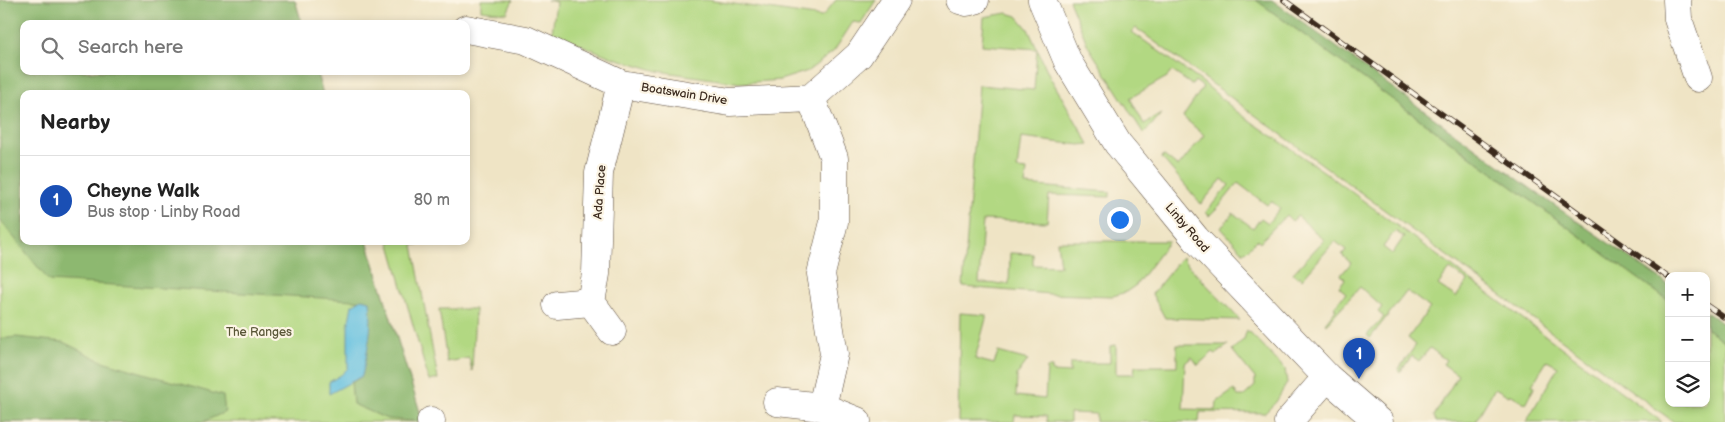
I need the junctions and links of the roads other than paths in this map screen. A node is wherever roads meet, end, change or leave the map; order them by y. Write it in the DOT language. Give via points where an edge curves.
graph roads {
  1 [pos="896,0"];
  2 [pos="960,0"];
  3 [pos="975,0"];
  4 [pos="1042,0"];
  5 [pos="1677,0"];
  6 [pos="470,30"];
  7 [pos="1698,78"];
  8 [pos="621,84"];
  9 [pos="811,98"];
  10 [pos="591,302"];
  11 [pos="557,305"];
  12 [pos="612,331"];
  13 [pos="1327,377"];
  14 [pos="777,402"];
  15 [pos="822,407"];
  16 [pos="857,421"];
  17 [pos="1288,422"];
  18 [pos="1378,422"];
  1 -- 9 [label="street" via="859,55"];
  2 -- 3 [label="street"];
  4 -- 13 [label="street, Linby Road" via="1068,62 1118,144 1188,231"];
  5 -- 7 [label="street" via="1678,18"];
  6 -- 8 [label="street, Boatswain Drive" via="526,40"];
  8 -- 9 [label="street, Boatswain Drive" via="730,102"];
  8 -- 10 [label="street, Ada Place" via="599,173 596,274"];
  9 -- 15 [label="street" via="834,158 834,222 821,274 834,354"];
  10 -- 11 [label="street"];
  10 -- 12 [label="street"];
  13 -- 17 [label="street"];
  13 -- 18 [label="street, Linby Road"];
  14 -- 15 [label="street"];
  15 -- 16 [label="street"];
}
